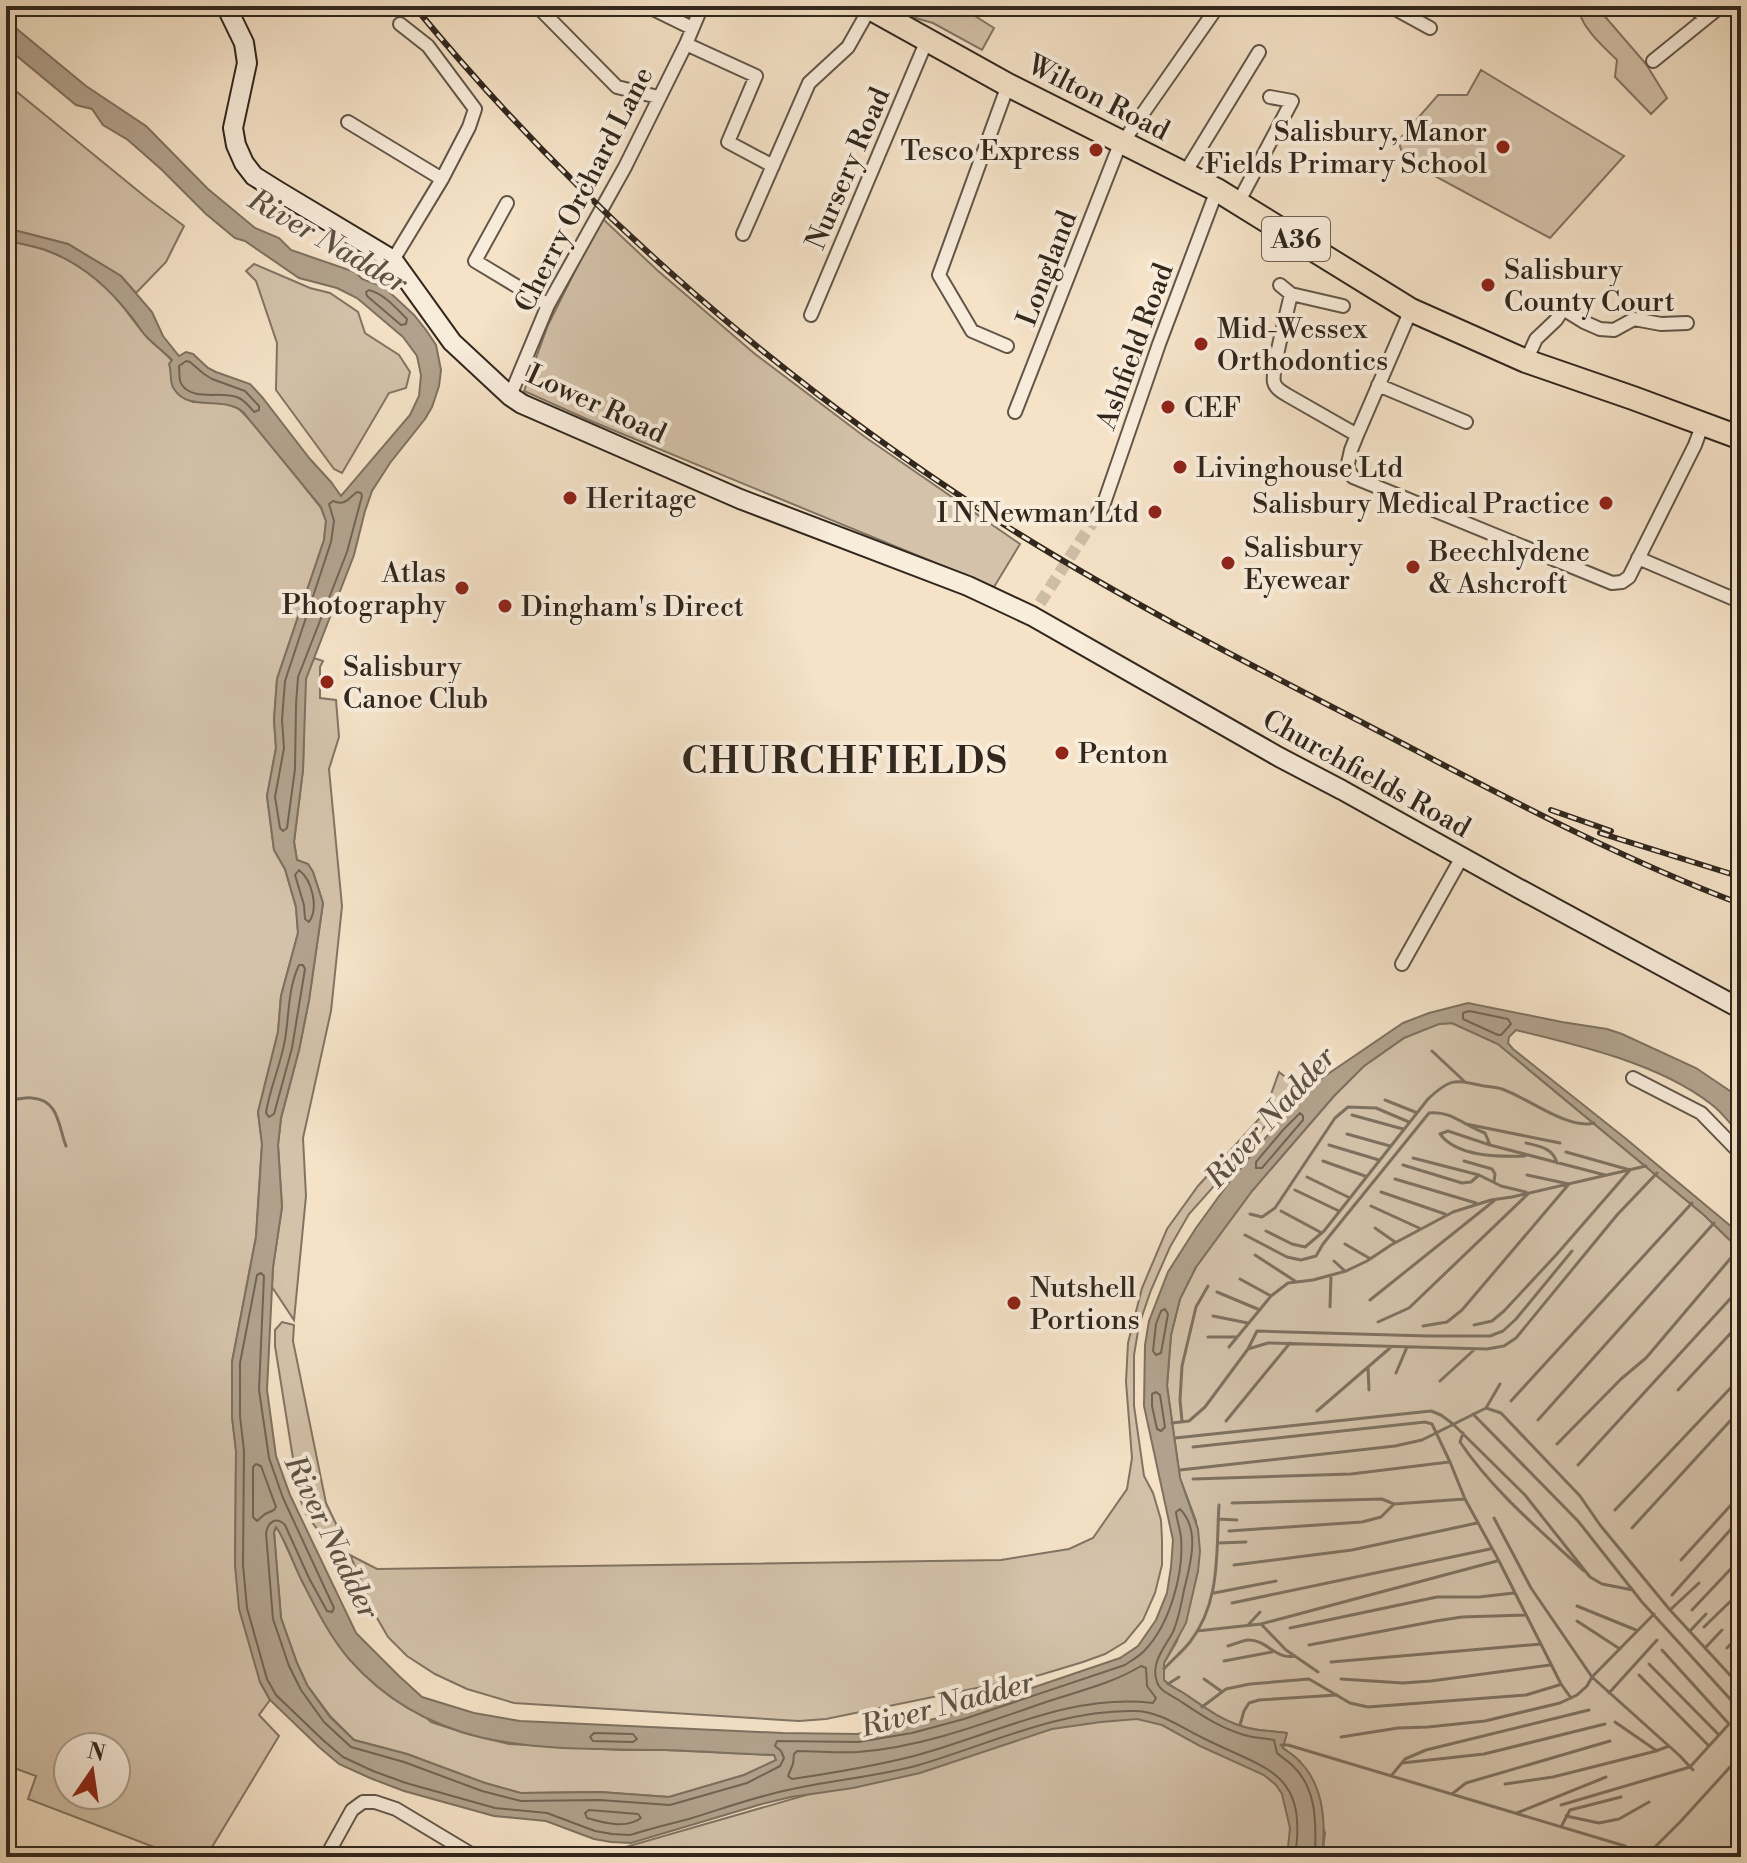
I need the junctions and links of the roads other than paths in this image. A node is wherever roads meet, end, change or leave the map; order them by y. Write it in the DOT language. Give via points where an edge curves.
graph roads {
  1 [pos="226,6"];
  2 [pos="537,6"];
  3 [pos="647,6"];
  4 [pos="702,6"];
  5 [pos="1218,6"];
  6 [pos="1390,6"];
  7 [pos="1693,6"];
  8 [pos="1721,6"];
  9 [pos="868,7"];
  10 [pos="1705,18"];
  11 [pos="400,24"];
  12 [pos="692,28"];
  13 [pos="1430,28"];
  14 [pos="927,40"];
  15 [pos="686,44"];
  16 [pos="1259,52"];
  17 [pos="1653,61"];
  18 [pos="1008,85"];
  19 [pos="658,97"];
  20 [pos="1270,97"];
  21 [pos="348,122"];
  22 [pos="1122,143"];
  23 [pos="773,166"];
  24 [pos="1185,173"];
  25 [pos="442,179"];
  26 [pos="1217,190"];
  27 [pos="507,203"];
  28 [pos="1238,203"];
  29 [pos="743,234"];
  30 [pos="393,260"];
  31 [pos="1280,285"];
  32 [pos="1291,294"];
  33 [pos="548,305"];
  34 [pos="1343,306"];
  35 [pos="1411,310"];
  36 [pos="811,315"];
  37 [pos="1687,323"];
  38 [pos="1007,346"];
  39 [pos="1526,361"];
  40 [pos="1378,385"];
  41 [pos="510,396"];
  42 [pos="1015,412"];
  43 [pos="1466,422"];
  44 [pos="1703,423"];
  45 [pos="1357,435"];
  46 [pos="1741,438"];
  47 [pos="1096,517"];
  48 [pos="1638,558"];
  49 [pos="968,586"];
  50 [pos="1741,602"];
  51 [pos="1462,857"];
  52 [pos="1402,964"];
  53 [pos="1741,1009"];
  54 [pos="1633,1078"];
  55 [pos="1741,1154"];
  56 [pos="326,1857"];
  57 [pos="476,1857"];
  1 -- 30 [label="street, Lower Road" via="244,43 247,63 233,128 244,163 254,176"];
  2 -- 19 [label="street" via="617,87"];
  3 -- 12 [label="street"];
  4 -- 12 [label="street, Cherry Orchard Lane"];
  5 -- 22 [label="street, Longland"];
  6 -- 13 [label="street"];
  7 -- 10 [label="street"];
  8 -- 10 [label="street"];
  9 -- 14 [label="highway, Wilton Road / A36"];
  9 -- 23 [label="street" via="848,47 809,83"];
  10 -- 17 [label="street"];
  11 -- 25 [label="street" via="428,46 475,109"];
  12 -- 15 [label="street, Cherry Orchard Lane"];
  14 -- 18 [label="highway, Wilton Road / A36"];
  14 -- 36 [label="street, Nursery Road"];
  15 -- 19 [label="street, Cherry Orchard Lane"];
  15 -- 23 [label="street" via="756,76 728,142"];
  16 -- 24 [label="street"];
  18 -- 22 [label="highway, Wilton Road / A36"];
  18 -- 38 [label="street" via="939,275 972,331"];
  19 -- 33 [label="street, Cherry Orchard Lane"];
  20 -- 28 [label="street" via="1292,101"];
  21 -- 25 [label="street"];
  22 -- 24 [label="highway, Wilton Road / A36"];
  22 -- 42 [label="street, Longland"];
  23 -- 29 [label="street"];
  24 -- 26 [label="highway, Wilton Road / A36"];
  25 -- 30 [label="street"];
  26 -- 28 [label="highway, Wilton Road / A36"];
  26 -- 47 [label="street, Ashfield Road"];
  27 -- 33 [label="street" via="475,261"];
  28 -- 35 [label="highway, Wilton Road / A36"];
  30 -- 41 [label="street, Lower Road" via="452,342"];
  31 -- 32 [label="street"];
  32 -- 34 [label="street"];
  32 -- 45 [label="street" via="1274,382 1278,390"];
  33 -- 41 [label="street, Cherry Orchard Lane"];
  35 -- 39 [label="highway, Wilton Road / A36"];
  35 -- 40 [label="street"];
  37 -- 39 [label="street" via="1634,319 1614,330 1600,329 1563,309 1536,339"];
  39 -- 44 [label="highway, Wilton Road / A36"];
  40 -- 43 [label="street"];
  40 -- 45 [label="street"];
  41 -- 49 [label="street, Lower Road" via="740,499"];
  44 -- 46 [label="highway, Wilton Road / A36"];
  44 -- 48 [label="street"];
  45 -- 48 [label="street" via="1347,468 1353,477 1612,583 1629,577"];
  48 -- 50 [label="street"];
  49 -- 51 [label="street, Churchfields Road" via="1036,609 1210,719"];
  51 -- 52 [label="street"];
  51 -- 53 [label="street, Churchfields Road"];
  54 -- 55 [label="street" via="1701,1113"];
  56 -- 57 [label="street" via="352,1810 363,1802 396,1809"];
}
